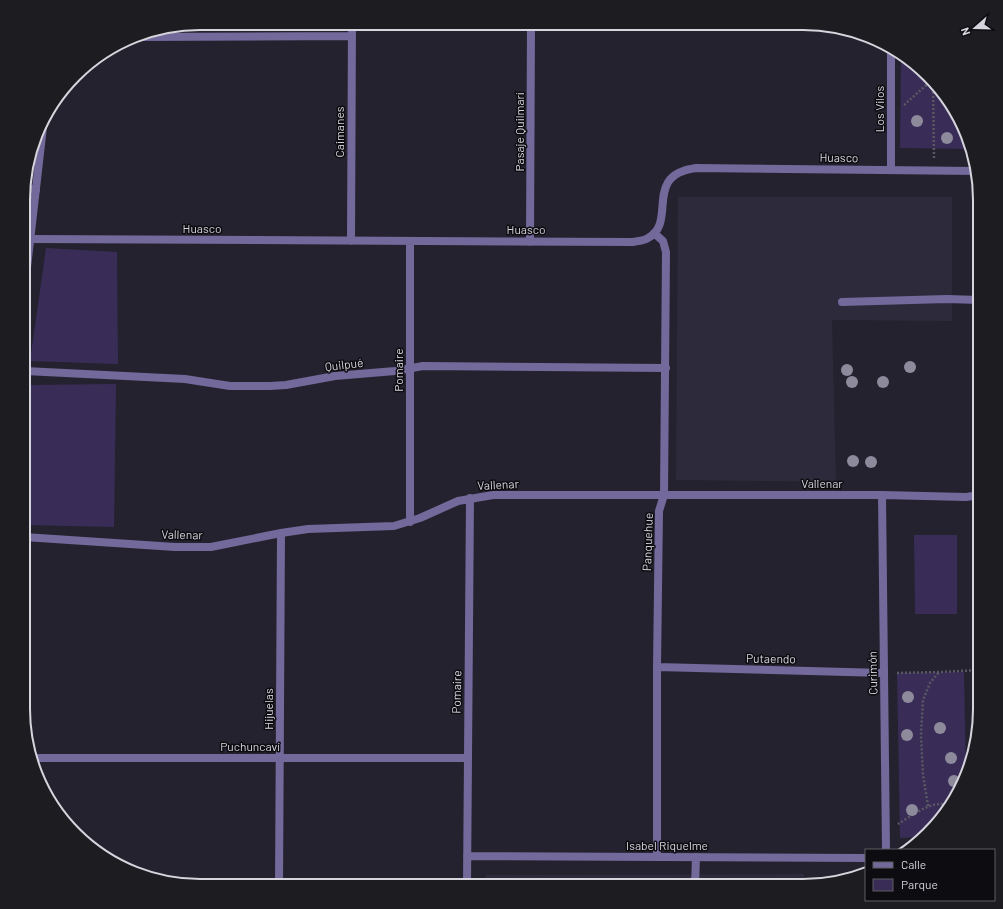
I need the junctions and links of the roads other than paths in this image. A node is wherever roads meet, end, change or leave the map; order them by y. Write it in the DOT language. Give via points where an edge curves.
graph roads {
  1 [pos="352,30"];
  2 [pos="531,30"];
  3 [pos="352,36"];
  4 [pos="153,37"];
  5 [pos="891,55"];
  6 [pos="42,138"];
  7 [pos="891,170"];
  8 [pos="971,171"];
  9 [pos="30,189"];
  10 [pos="36,190"];
  11 [pos="654,233"];
  12 [pos="30,240"];
  13 [pos="351,241"];
  14 [pos="410,241"];
  15 [pos="530,242"];
  16 [pos="973,300"];
  17 [pos="842,302"];
  18 [pos="410,368"];
  19 [pos="666,368"];
  20 [pos="30,371"];
  21 [pos="664,495"];
  22 [pos="882,496"];
  23 [pos="973,496"];
  24 [pos="470,498"];
  25 [pos="410,522"];
  26 [pos="281,533"];
  27 [pos="30,537"];
  28 [pos="657,667"];
  29 [pos="884,673"];
  30 [pos="37,758"];
  31 [pos="280,758"];
  32 [pos="468,758"];
  33 [pos="886,849"];
  34 [pos="467,856"];
  35 [pos="657,857"];
  36 [pos="696,857"];
  37 [pos="865,858"];
  38 [pos="279,879"];
  39 [pos="467,879"];
  40 [pos="695,879"];
  1 -- 3 [label="street, Caimanes"];
  2 -- 15 [label="street, Pasaje Quilmarí"];
  3 -- 4 [label="street"];
  3 -- 13 [label="street, Caimanes"];
  5 -- 7 [label="street, Los Vilos"];
  6 -- 10 [label="street"];
  7 -- 8 [label="street, Huasco"];
  7 -- 11 [label="street, Huasco" via="687,169 673,176 665,187 660,222"];
  9 -- 10 [label="street"];
  10 -- 12 [label="street"];
  11 -- 15 [label="street, Huasco" via="648,239 633,242"];
  11 -- 19 [label="street, Panquehue" via="663,241 666,252"];
  12 -- 13 [label="street, Huasco"];
  13 -- 14 [label="street, Huasco"];
  14 -- 15 [label="street, Huasco"];
  14 -- 18 [label="street, Pomaire"];
  16 -- 17 [label="street"];
  18 -- 19 [label="street, Quilpué"];
  18 -- 20 [label="street, Quilpué" via="270,386 230,386 185,379"];
  18 -- 25 [label="street, Pomaire"];
  19 -- 21 [label="street, Panquehue"];
  21 -- 22 [label="street, Vallenar"];
  21 -- 24 [label="street, Vallenar" via="493,495"];
  21 -- 28 [label="street, Panquehue" via="659,511"];
  22 -- 23 [label="street, Vallenar"];
  22 -- 29 [label="street, Curimón"];
  24 -- 25 [label="street, Vallenar" via="451,503"];
  24 -- 32 [label="street, Pomaire"];
  25 -- 26 [label="street, Vallenar" via="394,526 308,529"];
  26 -- 27 [label="street, Vallenar" via="193,548"];
  26 -- 31 [label="street, Hijuelas"];
  28 -- 29 [label="street, Putaendo"];
  28 -- 35 [label="street, Panquehue"];
  29 -- 33 [label="street, Curimón"];
  30 -- 31 [label="street, Puchuncaví"];
  31 -- 32 [label="street, Puchuncaví"];
  31 -- 38 [label="street, Hijuelas"];
  32 -- 34 [label="street, Pomaire"];
  34 -- 35 [label="street, Isabel Riquelme"];
  34 -- 39 [label="street, Pomaire"];
  35 -- 36 [label="street, Isabel Riquelme"];
  36 -- 37 [label="street, Isabel Riquelme"];
  36 -- 40 [label="street"];
}
